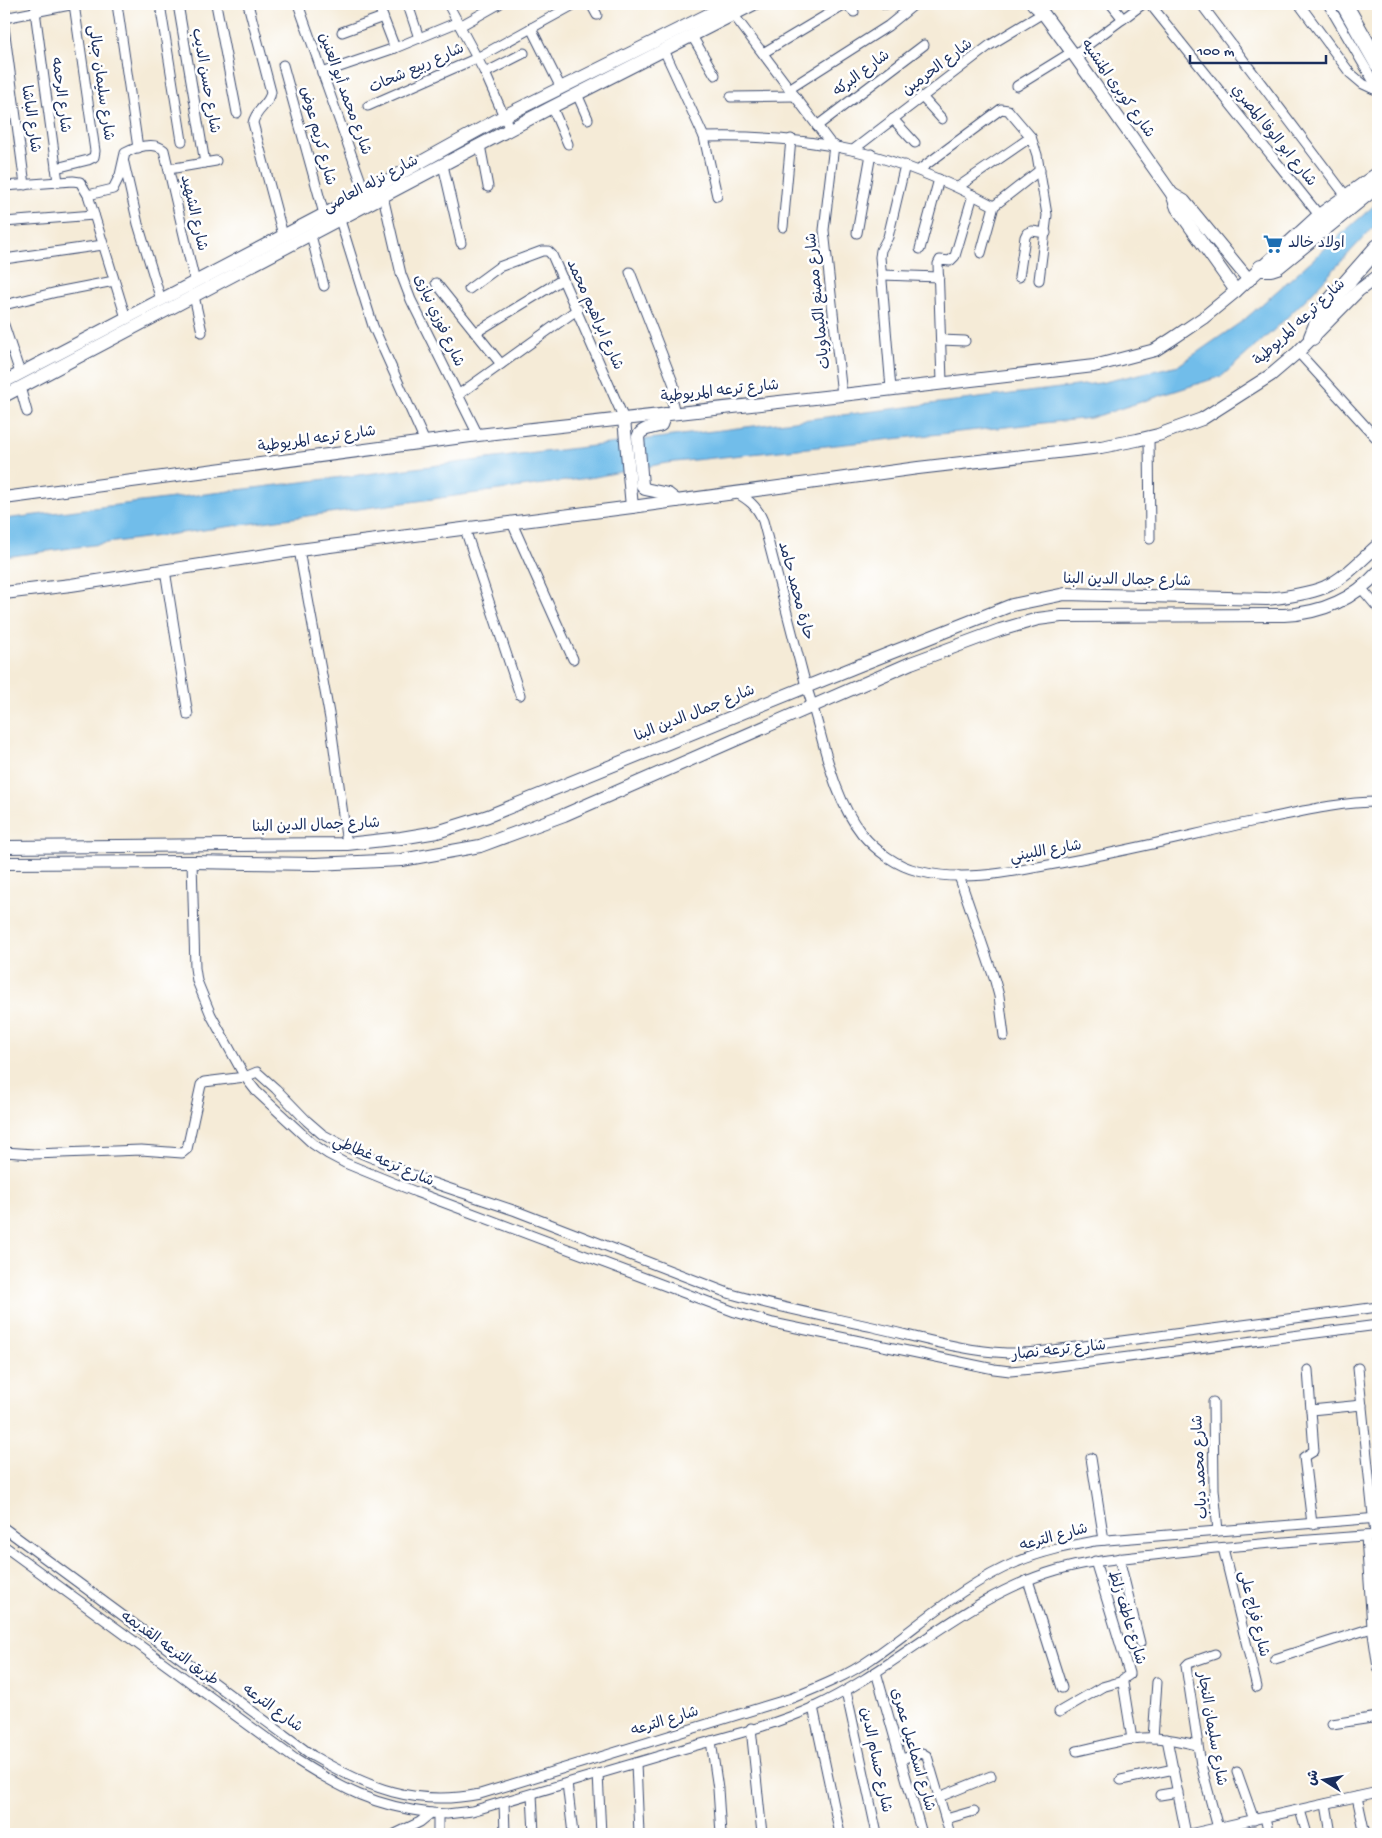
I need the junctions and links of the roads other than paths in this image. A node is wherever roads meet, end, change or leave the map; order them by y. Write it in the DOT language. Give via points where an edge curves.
graph roads {
  1 [pos="74,4"];
  2 [pos="117,4"];
  3 [pos="160,4"];
  4 [pos="178,4"];
  5 [pos="216,4"];
  6 [pos="248,4"];
  7 [pos="298,4"];
  8 [pos="378,4"];
  9 [pos="448,4"];
  10 [pos="499,4"];
  11 [pos="575,4"];
  12 [pos="591,4"];
  13 [pos="754,4"];
  14 [pos="846,4"];
  15 [pos="915,4"];
  16 [pos="1111,4"];
  17 [pos="1143,4"];
  18 [pos="1150,4"];
  19 [pos="1201,4"];
  20 [pos="1299,4"];
  21 [pos="1328,4"];
  22 [pos="1344,4"];
  23 [pos="58,5"];
  24 [pos="408,5"];
  25 [pos="714,7"];
  26 [pos="1038,8"];
  27 [pos="731,9"];
  28 [pos="35,12"];
  29 [pos="854,12"];
  30 [pos="597,15"];
  31 [pos="383,17"];
  32 [pos="4,18"];
  33 [pos="1123,19"];
  34 [pos="459,24"];
  35 [pos="4,27"];
  36 [pos="532,28"];
  37 [pos="342,32"];
  38 [pos="692,36"];
  39 [pos="420,38"];
  40 [pos="5,43"];
  41 [pos="924,45"];
  42 [pos="395,48"];
  43 [pos="664,50"];
  44 [pos="524,53"];
  45 [pos="763,53"];
  46 [pos="1073,54"];
  47 [pos="477,58"];
  48 [pos="1378,64"];
  49 [pos="283,65"];
  50 [pos="322,73"];
  51 [pos="485,73"];
  52 [pos="715,75"];
  53 [pos="1017,86"];
  54 [pos="561,88"];
  55 [pos="1378,90"];
  56 [pos="792,92"];
  57 [pos="577,94"];
  58 [pos="922,97"];
  59 [pos="731,98"];
  60 [pos="368,106"];
  61 [pos="552,107"];
  62 [pos="237,113"];
  63 [pos="504,116"];
  64 [pos="588,118"];
  65 [pos="893,119"];
  66 [pos="942,119"];
  67 [pos="817,126"];
  68 [pos="510,130"];
  69 [pos="704,137"];
  70 [pos="1031,137"];
  71 [pos="791,138"];
  72 [pos="182,141"];
  73 [pos="915,143"];
  74 [pos="568,144"];
  75 [pos="832,145"];
  76 [pos="480,146"];
  77 [pos="138,148"];
  78 [pos="853,150"];
  79 [pos="871,154"];
  80 [pos="124,159"];
  81 [pos="216,161"];
  82 [pos="205,163"];
  83 [pos="443,165"];
  84 [pos="905,165"];
  85 [pos="56,168"];
  86 [pos="169,169"];
  87 [pos="919,170"];
  88 [pos="1040,170"];
  89 [pos="1378,173"];
  90 [pos="939,179"];
  91 [pos="58,182"];
  92 [pos="1378,184"];
  93 [pos="25,185"];
  94 [pos="4,186"];
  95 [pos="488,186"];
  96 [pos="958,187"];
  97 [pos="381,191"];
  98 [pos="365,192"];
  99 [pos="88,194"];
  100 [pos="1172,194"];
  101 [pos="973,195"];
  102 [pos="717,196"];
  103 [pos="1346,196"];
  104 [pos="994,206"];
  105 [pos="324,214"];
  106 [pos="94,215"];
  107 [pos="1326,218"];
  108 [pos="340,220"];
  109 [pos="4,222"];
  110 [pos="783,227"];
  111 [pos="1046,232"];
  112 [pos="857,233"];
  113 [pos="283,235"];
  114 [pos="311,235"];
  115 [pos="461,243"];
  116 [pos="103,245"];
  117 [pos="920,249"];
  118 [pos="1377,249"];
  119 [pos="981,253"];
  120 [pos="4,259"];
  121 [pos="1261,268"];
  122 [pos="630,272"];
  123 [pos="882,275"];
  124 [pos="1378,276"];
  125 [pos="939,277"];
  126 [pos="1019,277"];
  127 [pos="563,279"];
  128 [pos="1039,280"];
  129 [pos="1249,280"];
  130 [pos="114,281"];
  131 [pos="195,282"];
  132 [pos="436,283"];
  133 [pos="324,286"];
  134 [pos="469,289"];
  135 [pos="1236,291"];
  136 [pos="186,295"];
  137 [pos="161,300"];
  138 [pos="4,305"];
  139 [pos="578,309"];
  140 [pos="126,318"];
  141 [pos="4,325"];
  142 [pos="202,332"];
  143 [pos="475,333"];
  144 [pos="1312,337"];
  145 [pos="941,340"];
  146 [pos="965,341"];
  147 [pos="1298,352"];
  148 [pos="65,356"];
  149 [pos="501,364"];
  150 [pos="20,372"];
  151 [pos="4,382"];
  152 [pos="942,382"];
  153 [pos="20,387"];
  154 [pos="890,389"];
  155 [pos="458,395"];
  156 [pos="842,395"];
  157 [pos="4,396"];
  158 [pos="26,412"];
  159 [pos="670,413"];
  160 [pos="624,418"];
  161 [pos="478,435"];
  162 [pos="1149,437"];
  163 [pos="632,438"];
  164 [pos="1378,440"];
  165 [pos="424,442"];
  166 [pos="735,492"];
  167 [pos="4,498"];
  168 [pos="677,501"];
  169 [pos="632,507"];
  170 [pos="512,523"];
  171 [pos="465,529"];
  172 [pos="1150,539"];
  173 [pos="1378,545"];
  174 [pos="299,550"];
  175 [pos="166,570"];
  176 [pos="1378,572"];
  177 [pos="1362,588"];
  178 [pos="4,593"];
  179 [pos="1378,608"];
  180 [pos="573,659"];
  181 [pos="806,686"];
  182 [pos="520,695"];
  183 [pos="814,707"];
  184 [pos="188,715"];
  185 [pos="1378,802"];
  186 [pos="347,844"];
  187 [pos="4,847"];
  188 [pos="192,862"];
  189 [pos="4,863"];
  190 [pos="959,876"];
  191 [pos="1004,1036"];
  192 [pos="245,1078"];
  193 [pos="4,1152"];
  194 [pos="695,1281"];
  195 [pos="689,1296"];
  196 [pos="1378,1306"];
  197 [pos="821,1315"];
  198 [pos="1378,1324"];
  199 [pos="817,1332"];
  200 [pos="1358,1368"];
  201 [pos="1308,1370"];
  202 [pos="1212,1402"];
  203 [pos="1362,1405"];
  204 [pos="1311,1410"];
  205 [pos="1091,1458"];
  206 [pos="1376,1518"];
  207 [pos="1312,1524"];
  208 [pos="4,1528"];
  209 [pos="1218,1531"];
  210 [pos="1373,1536"];
  211 [pos="1104,1540"];
  212 [pos="4,1546"];
  213 [pos="1223,1548"];
  214 [pos="1119,1558"];
  215 [pos="1094,1561"];
  216 [pos="1028,1580"];
  217 [pos="1375,1627"];
  218 [pos="1140,1643"];
  219 [pos="1215,1654"];
  220 [pos="1274,1659"];
  221 [pos="1378,1668"];
  222 [pos="876,1672"];
  223 [pos="1122,1681"];
  224 [pos="1157,1682"];
  225 [pos="1256,1687"];
  226 [pos="1062,1688"];
  227 [pos="846,1691"];
  228 [pos="813,1707"];
  229 [pos="1059,1712"];
  230 [pos="1378,1717"];
  231 [pos="1332,1724"];
  232 [pos="751,1728"];
  233 [pos="1153,1738"];
  234 [pos="1132,1739"];
  235 [pos="1167,1739"];
  236 [pos="711,1741"];
  237 [pos="1197,1745"];
  238 [pos="1077,1751"];
  239 [pos="901,1759"];
  240 [pos="636,1763"];
  241 [pos="1174,1769"];
  242 [pos="1237,1772"];
  243 [pos="598,1774"];
  244 [pos="991,1776"];
  245 [pos="1122,1780"];
  246 [pos="567,1783"];
  247 [pos="1178,1792"];
  248 [pos="1378,1792"];
  249 [pos="532,1794"];
  250 [pos="1160,1795"];
  251 [pos="939,1797"];
  252 [pos="1357,1797"];
  253 [pos="453,1799"];
  254 [pos="504,1802"];
  255 [pos="1326,1804"];
  256 [pos="1300,1810"];
  257 [pos="974,1811"];
  258 [pos="435,1813"];
  259 [pos="454,1813"];
  260 [pos="1265,1818"];
  261 [pos="946,1819"];
  262 [pos="1254,1820"];
  263 [pos="1218,1828"];
  264 [pos="395,1834"];
  265 [pos="438,1834"];
  266 [pos="505,1834"];
  267 [pos="534,1834"];
  268 [pos="573,1834"];
  269 [pos="601,1834"];
  270 [pos="639,1834"];
  271 [pos="721,1834"];
  272 [pos="762,1834"];
  273 [pos="840,1834"];
  274 [pos="878,1834"];
  275 [pos="922,1834"];
  276 [pos="950,1834"];
  277 [pos="1187,1834"];
  278 [pos="1269,1834"];
  279 [pos="1307,1834"];
  280 [pos="1331,1834"];
  281 [pos="1365,1834"];
  1 -- 23 [label="street"];
  1 -- 85 [label="street, شارع سليمان جبالى" via="96,151 91,159"];
  2 -- 77 [label="street"];
  3 -- 72 [label="street"];
  4 -- 82 [label="street, شارع حسن الديب"];
  5 -- 62 [label="street"];
  6 -- 113 [label="street" via="271,92 271,98 254,116 253,123"];
  7 -- 50 [label="street, شارع محمد أبو العنين"];
  8 -- 31 [label="street"];
  9 -- 34 [label="street"];
  10 -- 34 [label="street"];
  11 -- 36 [label="street, شارع ربيع شحات"];
  12 -- 30 [label="street"];
  13 -- 27 [label="main road, شارع نزله العاصى"];
  14 -- 29 [label="street"];
  14 -- 45 [label="street"];
  15 -- 56 [label="street"];
  16 -- 33 [label="street"];
  17 -- 33 [label="street"];
  18 -- 107 [label="street, شارع ابو الوفا المصري"];
  19 -- 103 [label="street"];
  20 -- 55 [label="street" via="1350,73 1363,84"];
  21 -- 55 [label="street"];
  22 -- 48 [label="highway"];
  23 -- 28 [label="street"];
  24 -- 39 [label="street"];
  25 -- 27 [label="main road, شارع نزله العاصى"];
  25 -- 54 [label="main road, شارع نزله العاصى"];
  26 -- 46 [label="main road, شارع كوبرى المنشيه"];
  26 -- 58 [label="street, شارع الحرمين"];
  27 -- 38 [label="main road, شارع نزله العاصى"];
  27 -- 45 [label="street"];
  28 -- 32 [label="street"];
  28 -- 85 [label="street, شارع الرحمه"];
  31 -- 37 [label="street"];
  31 -- 42 [label="street"];
  33 -- 46 [label="street"];
  34 -- 39 [label="street"];
  34 -- 47 [label="street"];
  35 -- 40 [label="street, شارع الباشا"];
  36 -- 47 [label="street, شارع ربيع شحات"];
  36 -- 54 [label="street"];
  38 -- 43 [label="main road, شارع نزله العاصى"];
  38 -- 52 [label="street"];
  39 -- 42 [label="street"];
  40 -- 93 [label="street, شارع الباشا"];
  41 -- 67 [label="street, شارع البركه"];
  42 -- 50 [label="street"];
  43 -- 57 [label="main road, شارع نزله العاصى"];
  43 -- 69 [label="street"];
  44 -- 51 [label="street"];
  45 -- 56 [label="street"];
  46 -- 53 [label="street"];
  46 -- 100 [label="main road, شارع كوبرى المنشيه"];
  47 -- 51 [label="street"];
  47 -- 60 [label="street, شارع ربيع شحات"];
  49 -- 105 [label="street, شارع كريم عوض"];
  50 -- 98 [label="street, شارع محمد أبو العنين"];
  51 -- 63 [label="street"];
  54 -- 63 [label="main road, شارع نزله العاصى"];
  56 -- 59 [label="street"];
  56 -- 67 [label="street"];
  57 -- 61 [label="main road, شارع نزله العاصى"];
  57 -- 64 [label="street"];
  58 -- 65 [label="street, شارع الحرمين"];
  58 -- 66 [label="street"];
  61 -- 68 [label="main road, شارع نزله العاصى"];
  61 -- 74 [label="street"];
  63 -- 68 [label="street"];
  63 -- 97 [label="main road, شارع نزله العاصى"];
  65 -- 73 [label="street"];
  65 -- 78 [label="street, شارع الحرمين"];
  67 -- 75 [label="street"];
  68 -- 76 [label="main road, شارع نزله العاصى"];
  69 -- 71 [label="street"];
  69 -- 102 [label="street"];
  70 -- 87 [label="street" via="1008,110 1001,109"];
  70 -- 88 [label="street"];
  70 -- 96 [label="street"];
  71 -- 75 [label="street"];
  71 -- 110 [label="street"];
  75 -- 78 [label="street"];
  75 -- 156 [label="street, شارع مصنع الكيماويات" via="824,230"];
  76 -- 83 [label="main road, شارع نزله العاصى"];
  76 -- 95 [label="street"];
  77 -- 80 [label="street" via="125,153"];
  77 -- 86 [label="street, شارع الشهيد" via="160,146"];
  78 -- 79 [label="street"];
  79 -- 84 [label="street"];
  79 -- 112 [label="street"];
  80 -- 99 [label="street" via="112,189"];
  80 -- 137 [label="street" via="138,224"];
  81 -- 82 [label="street"];
  82 -- 86 [label="street"];
  83 -- 97 [label="main road, شارع نزله العاصى"];
  83 -- 115 [label="street"];
  84 -- 87 [label="street"];
  84 -- 123 [label="street" via="888,237 881,250"];
  85 -- 91 [label="street, شارع الرحمه"];
  86 -- 131 [label="street, شارع الشهيد"];
  87 -- 90 [label="street"];
  88 -- 104 [label="street"];
  88 -- 111 [label="street" via="1047,215"];
  89 -- 103 [label="main road"];
  90 -- 96 [label="street"];
  90 -- 117 [label="street"];
  91 -- 93 [label="street"];
  91 -- 99 [label="street" via="80,182"];
  92 -- 107 [label="highway"];
  93 -- 94 [label="street"];
  96 -- 101 [label="street"];
  97 -- 98 [label="main road, شارع نزله العاصى"];
  97 -- 108 [label="main road, شارع نزله العاصى"];
  97 -- 155 [label="street, شارع فوزي نيازى" via="410,300"];
  98 -- 105 [label="main road, شارع نزله العاصى"];
  99 -- 106 [label="street"];
  100 -- 129 [label="main road, شارع كوبرى المنشيه" via="1184,201"];
  100 -- 135 [label="main road, شارع كوبرى المنشيه" via="1177,208"];
  101 -- 104 [label="street"];
  101 -- 125 [label="street" via="955,256 950,261 940,260"];
  103 -- 107 [label="main road"];
  104 -- 119 [label="street"];
  105 -- 113 [label="main road, شارع نزله العاصى"];
  106 -- 109 [label="street"];
  106 -- 116 [label="street"];
  107 -- 121 [label="highway" via="1277,266"];
  108 -- 114 [label="main road, شارع نزله العاصى"];
  108 -- 165 [label="street" via="373,326"];
  111 -- 126 [label="street" via="1027,233"];
  111 -- 128 [label="street"];
  113 -- 131 [label="main road, شارع نزله العاصى"];
  114 -- 133 [label="street"];
  114 -- 136 [label="main road, شارع نزله العاصى"];
  116 -- 120 [label="street"];
  116 -- 130 [label="street"];
  118 -- 144 [label="highway" via="1327,305"];
  121 -- 129 [label="main road, شارع ترعه المريوطية"];
  122 -- 159 [label="street" via="674,386"];
  123 -- 125 [label="street"];
  123 -- 154 [label="street"];
  124 -- 144 [label="main road, شارع ترعه المريوطية" via="1358,291"];
  125 -- 145 [label="street"];
  127 -- 134 [label="street, شارع ابراهيم محمد" via="552,255 542,251 499,267"];
  127 -- 139 [label="street, شارع ابراهيم محمد"];
  127 -- 143 [label="street"];
  129 -- 135 [label="main road, شارع ترعه المريوطية"];
  130 -- 138 [label="street"];
  130 -- 140 [label="street"];
  131 -- 136 [label="main road, شارع نزله العاصى"];
  132 -- 143 [label="street"];
  135 -- 152 [label="main road, شارع ترعه المريوطية" via="1203,318 1154,350 1094,366"];
  136 -- 137 [label="main road, شارع نزله العاصى"];
  136 -- 142 [label="street"];
  136 -- 148 [label="main road, شارع نزله العاصى"];
  137 -- 140 [label="main road, شارع نزله العاصى"];
  139 -- 149 [label="street"];
  139 -- 160 [label="street, شارع ابراهيم محمد"];
  140 -- 148 [label="main road, شارع نزله العاصى"];
  141 -- 150 [label="street"];
  143 -- 149 [label="street"];
  144 -- 147 [label="main road, شارع ترعه المريوطية"];
  145 -- 146 [label="street"];
  145 -- 152 [label="street"];
  147 -- 162 [label="main road, شارع ترعه المريوطية" via="1271,375 1202,419"];
  147 -- 164 [label="street"];
  148 -- 150 [label="main road, شارع نزله العاصى"];
  148 -- 153 [label="main road, شارع نزله العاصى"];
  149 -- 155 [label="street"];
  150 -- 151 [label="main road, شارع نزله العاصى"];
  152 -- 154 [label="main road, شارع ترعه المريوطية"];
  153 -- 157 [label="main road, شارع نزله العاصى"];
  153 -- 158 [label="street"];
  154 -- 156 [label="main road, شارع ترعه المريوطية"];
  155 -- 161 [label="street, شارع فوزي نيازى"];
  156 -- 159 [label="main road, شارع ترعه المريوطية"];
  159 -- 160 [label="main road, شارع ترعه المريوطية"];
  159 -- 163 [label="main road" via="660,425"];
  160 -- 161 [label="main road, شارع ترعه المريوطية"];
  160 -- 163 [label="main road"];
  161 -- 165 [label="main road, شارع ترعه المريوطية"];
  162 -- 166 [label="main road, شارع ترعه المريوطية" via="1101,447"];
  162 -- 172 [label="street"];
  163 -- 168 [label="main road" via="642,485 668,494"];
  163 -- 169 [label="main road"];
  165 -- 167 [label="main road, شارع ترعه المريوطية"];
  166 -- 168 [label="main road, شارع ترعه المريوطية"];
  166 -- 181 [label="street, حارة محمد حامد" via="754,505 763,521"];
  168 -- 169 [label="main road, شارع ترعه المريوطية"];
  169 -- 170 [label="main road, شارع ترعه المريوطية"];
  170 -- 171 [label="main road, شارع ترعه المريوطية"];
  170 -- 180 [label="street"];
  171 -- 174 [label="main road, شارع ترعه المريوطية"];
  171 -- 182 [label="street"];
  173 -- 181 [label="main road, شارع جمال الدين البنا" via="1326,586 1289,597 1267,600 1064,594 1012,605"];
  174 -- 175 [label="main road, شارع ترعه المريوطية"];
  174 -- 186 [label="street" via="330,719"];
  175 -- 178 [label="main road, شارع ترعه المريوطية"];
  175 -- 184 [label="street"];
  176 -- 177 [label="main road"];
  177 -- 179 [label="street"];
  177 -- 183 [label="main road" via="1320,610 1296,614 1092,615 1038,619 911,663"];
  181 -- 183 [label="street, حارة محمد حامد"];
  181 -- 186 [label="main road, شارع جمال الدين البنا" via="488,816 437,832"];
  183 -- 188 [label="main road" via="564,815 480,846 402,860 316,864"];
  183 -- 190 [label="street, شارع اللبيني" via="833,777 862,834 888,857 909,868"];
  185 -- 190 [label="street, شارع اللبيني" via="1316,808 1115,854 1012,872"];
  186 -- 187 [label="main road, شارع جمال الدين البنا"];
  188 -- 189 [label="main road"];
  188 -- 192 [label="street, شارع ترعه غطاطي" via="197,981 211,1015"];
  190 -- 191 [label="street" via="995,981"];
  192 -- 193 [label="street" via="201,1085 187,1149 182,1153 141,1150"];
  192 -- 194 [label="street, شارع ترعه غطاطي" via="259,1072 307,1121 344,1146 427,1181 516,1211"];
  192 -- 195 [label="street, شارع ترعه غطاطي" via="313,1144 344,1163"];
  194 -- 197 [label="street, شارع ترعه نصار" via="745,1298"];
  195 -- 199 [label="street, شارع ترعه نصار" via="745,1315"];
  196 -- 197 [label="street, شارع ترعه نصار" via="1018,1354 969,1348"];
  197 -- 199 [label="street"];
  198 -- 199 [label="street, شارع ترعه نصار" via="1010,1371"];
  200 -- 203 [label="street"];
  201 -- 204 [label="street"];
  202 -- 209 [label="street, شارع محمد دياب"];
  203 -- 204 [label="street"];
  203 -- 206 [label="street"];
  204 -- 207 [label="street" via="1314,1451 1304,1457"];
  205 -- 211 [label="street"];
  206 -- 207 [label="street, شارع الترعه"];
  206 -- 210 [label="street"];
  207 -- 209 [label="street, شارع الترعه"];
  208 -- 253 [label="street, شارع الترعه" via="312,1756 384,1790"];
  209 -- 211 [label="street, شارع الترعه"];
  210 -- 213 [label="street, شارع الترعه"];
  210 -- 217 [label="street"];
  211 -- 253 [label="street, شارع الترعه" via="1049,1551 1016,1562 978,1582 871,1660 811,1691 480,1794"];
  212 -- 258 [label="street, طريق الترعه القديمه" via="310,1769 342,1788 385,1805"];
  213 -- 214 [label="street, شارع الترعه"];
  213 -- 225 [label="street, شارع فراج على"];
  214 -- 215 [label="street, شارع الترعه"];
  214 -- 218 [label="street"];
  215 -- 216 [label="street, شارع الترعه"];
  215 -- 223 [label="street, شارع عاطف زلط" via="1129,1673"];
  216 -- 222 [label="street, شارع الترعه" via="989,1599"];
  216 -- 226 [label="street"];
  217 -- 220 [label="street"];
  217 -- 221 [label="street"];
  219 -- 237 [label="street, شارع سليمان النجار" via="1187,1664 1186,1669"];
  222 -- 227 [label="street, شارع الترعه"];
  222 -- 239 [label="street, شارع اسماعيل عمرى"];
  223 -- 229 [label="street" via="1102,1687"];
  223 -- 234 [label="street, شارع عاطف زلط"];
  224 -- 233 [label="street"];
  227 -- 228 [label="street, شارع الترعه"];
  227 -- 274 [label="street, شارع حسام الدين"];
  228 -- 232 [label="street, شارع الترعه"];
  228 -- 273 [label="street"];
  230 -- 231 [label="street"];
  232 -- 236 [label="street, شارع الترعه"];
  232 -- 272 [label="street"];
  233 -- 234 [label="street"];
  233 -- 235 [label="street"];
  234 -- 238 [label="street"];
  235 -- 237 [label="street"];
  235 -- 241 [label="street"];
  236 -- 240 [label="street, شارع الترعه"];
  236 -- 271 [label="street"];
  237 -- 263 [label="street, شارع سليمان النجار"];
  239 -- 251 [label="street" via="922,1753 927,1756"];
  239 -- 275 [label="street, شارع اسماعيل عمرى"];
  240 -- 243 [label="street, شارع الترعه"];
  240 -- 270 [label="street"];
  241 -- 245 [label="street"];
  241 -- 247 [label="street"];
  242 -- 262 [label="street"];
  243 -- 246 [label="street, شارع الترعه"];
  243 -- 269 [label="street"];
  244 -- 251 [label="street"];
  246 -- 249 [label="street, شارع الترعه"];
  246 -- 268 [label="street"];
  247 -- 250 [label="street"];
  247 -- 277 [label="street"];
  248 -- 252 [label="street"];
  249 -- 254 [label="street, شارع الترعه"];
  249 -- 267 [label="street"];
  251 -- 261 [label="street"];
  252 -- 255 [label="street"];
  252 -- 281 [label="street"];
  253 -- 259 [label="street"];
  254 -- 259 [label="street, شارع الترعه"];
  254 -- 266 [label="street"];
  255 -- 256 [label="street"];
  255 -- 280 [label="street"];
  256 -- 260 [label="street"];
  256 -- 279 [label="street"];
  257 -- 261 [label="street"];
  258 -- 259 [label="street, شارع الترعه"];
  258 -- 264 [label="street, شارع الترعه"];
  258 -- 265 [label="street"];
  260 -- 262 [label="street"];
  260 -- 278 [label="street"];
  261 -- 276 [label="street"];
  262 -- 263 [label="street"];
  263 -- 277 [label="street"];
}
